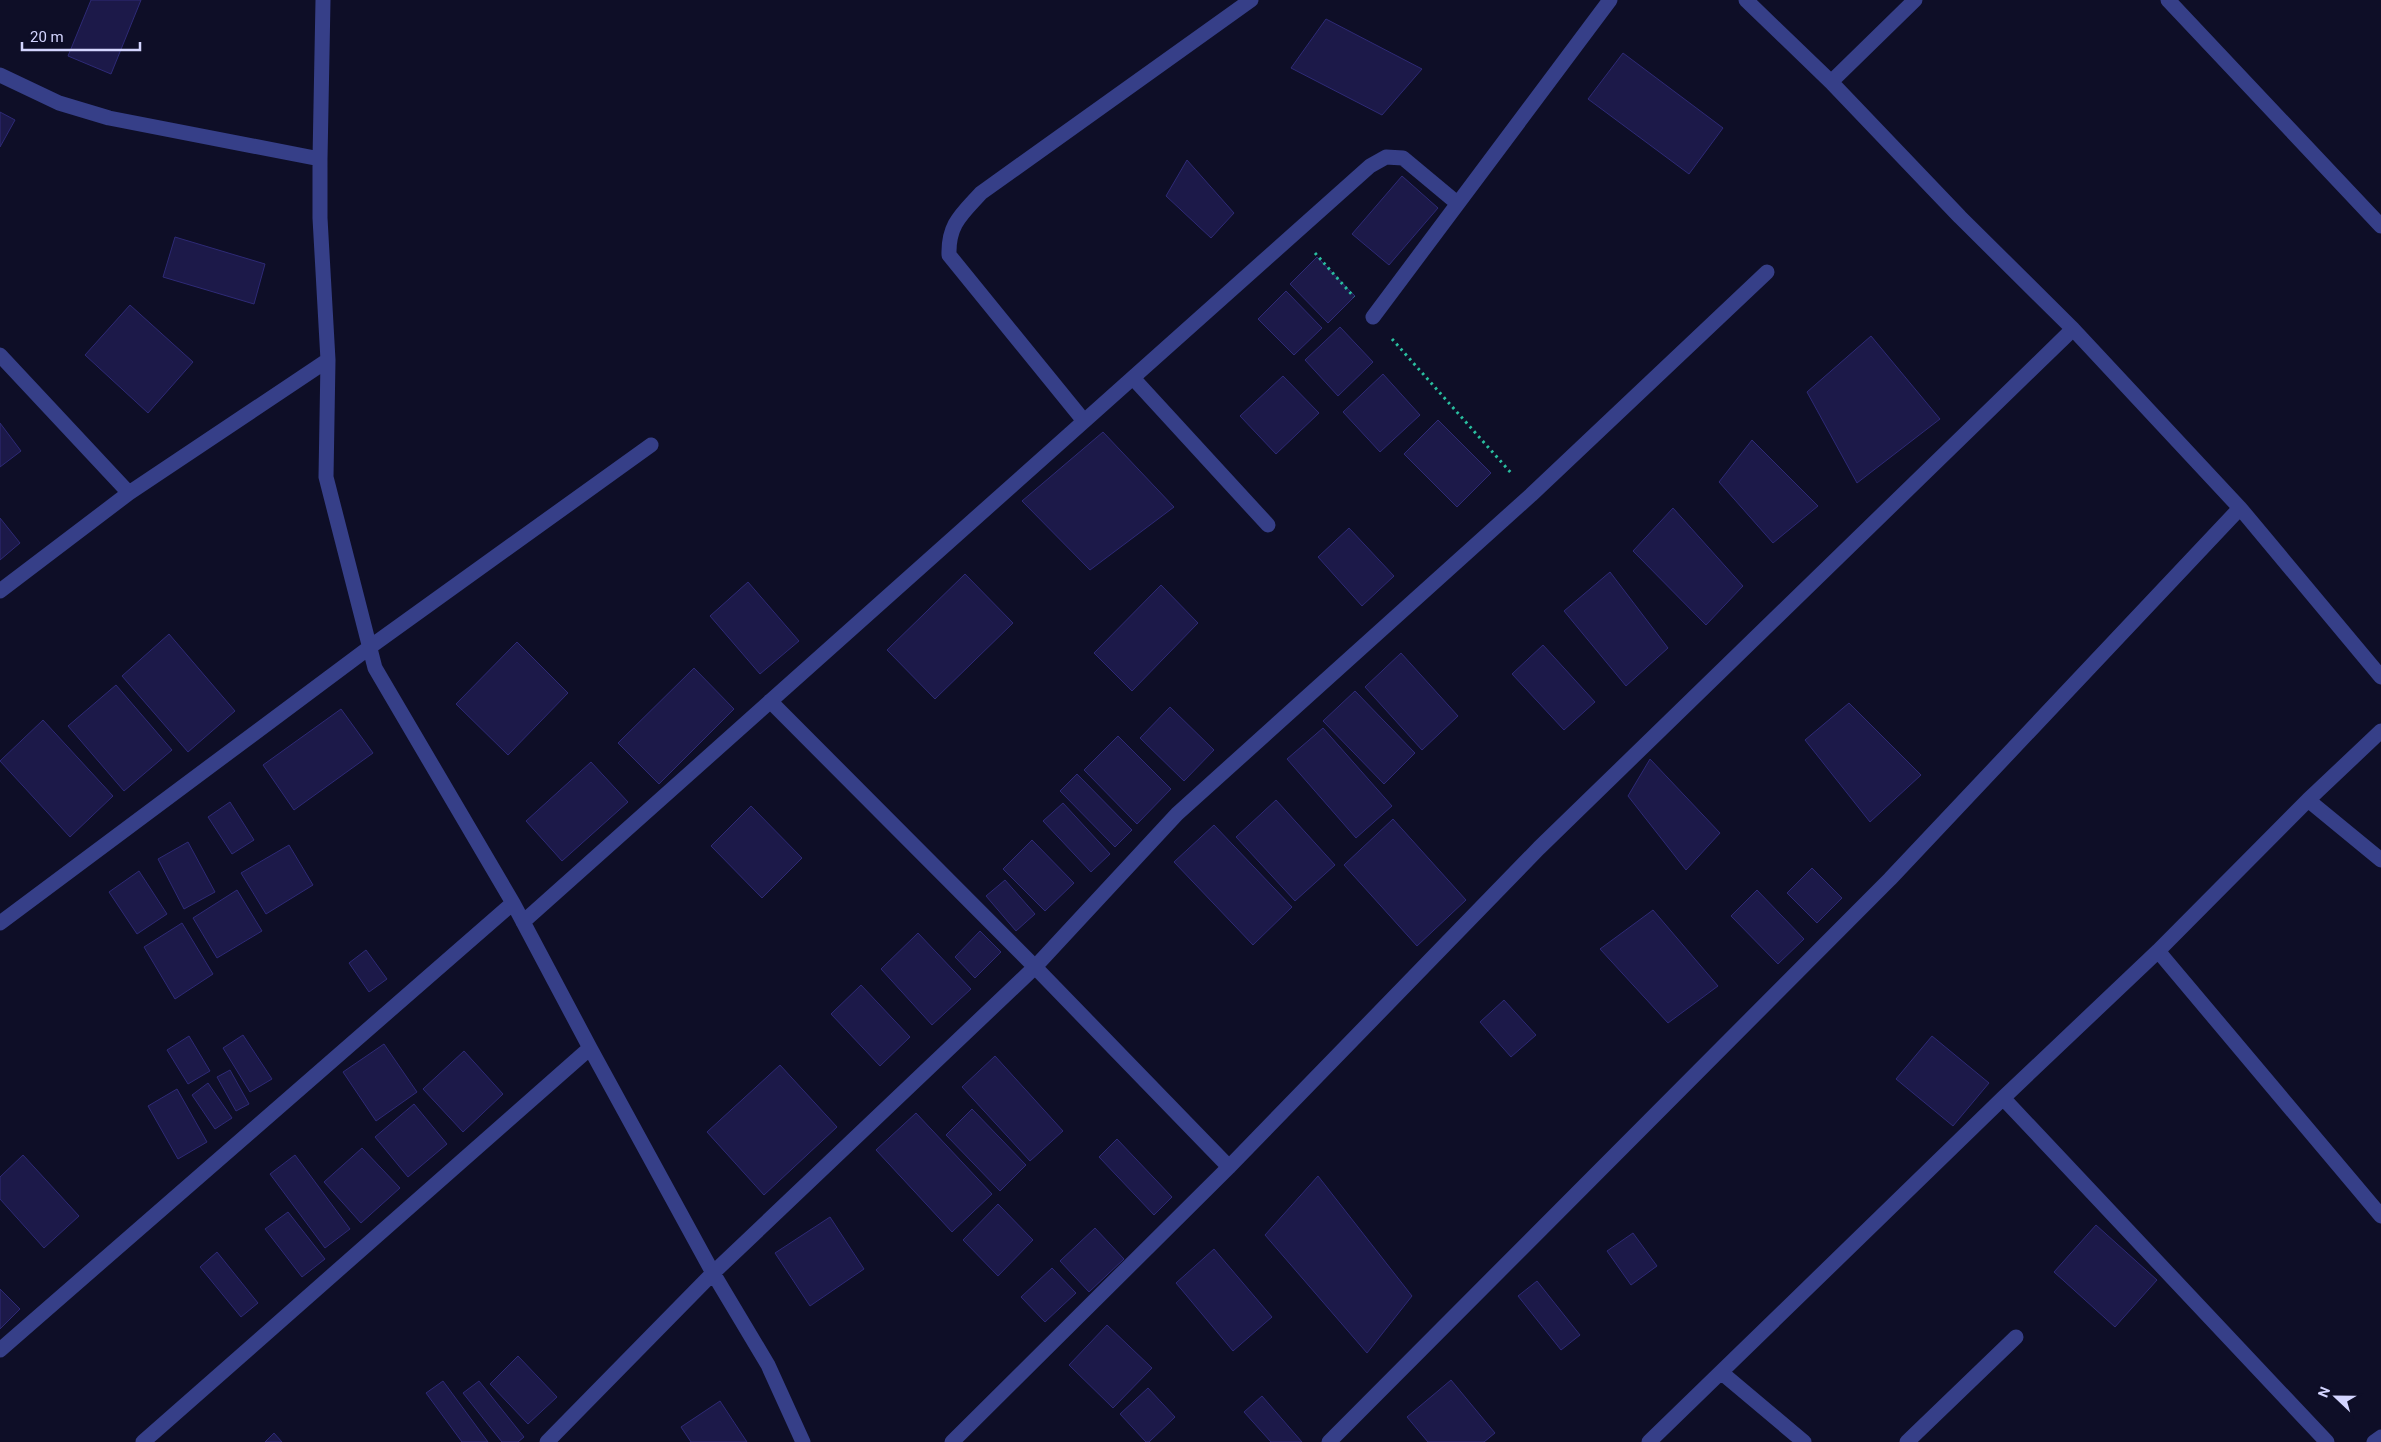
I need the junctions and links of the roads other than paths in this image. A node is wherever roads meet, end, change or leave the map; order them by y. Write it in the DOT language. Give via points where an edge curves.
graph roads {
  1 [pos="323,0"];
  2 [pos="1251,0"];
  3 [pos="1610,0"];
  4 [pos="1746,0"];
  5 [pos="1915,0"];
  6 [pos="2168,0"];
  7 [pos="0,75"];
  8 [pos="1831,82"];
  9 [pos="320,159"];
  10 [pos="1457,203"];
  11 [pos="2381,226"];
  12 [pos="1766,272"];
  13 [pos="1373,318"];
  14 [pos="2073,329"];
  15 [pos="0,355"];
  16 [pos="328,360"];
  17 [pos="1133,378"];
  18 [pos="1084,421"];
  19 [pos="651,446"];
  20 [pos="130,493"];
  21 [pos="2240,508"];
  22 [pos="1268,525"];
  23 [pos="0,591"];
  24 [pos="370,647"];
  25 [pos="2381,677"];
  26 [pos="770,701"];
  27 [pos="2381,731"];
  28 [pos="2308,800"];
  29 [pos="2381,860"];
  30 [pos="513,903"];
  31 [pos="523,922"];
  32 [pos="0,923"];
  33 [pos="2158,950"];
  34 [pos="1035,967"];
  35 [pos="590,1048"];
  36 [pos="2003,1098"];
  37 [pos="1229,1167"];
  38 [pos="2381,1216"];
  39 [pos="713,1273"];
  40 [pos="2016,1337"];
  41 [pos="0,1350"];
  42 [pos="1722,1373"];
  43 [pos="2381,1437"];
  44 [pos="143,1442"];
  45 [pos="547,1442"];
  46 [pos="803,1442"];
  47 [pos="952,1442"];
  48 [pos="1329,1442"];
  49 [pos="1649,1442"];
  50 [pos="1804,1442"];
  51 [pos="1906,1442"];
  52 [pos="2327,1442"];
  53 [pos="2374,1442"];
  1 -- 9 [label="street"];
  2 -- 18 [label="street" via="981,193 959,217 948,238 949,255"];
  3 -- 10 [label="street"];
  4 -- 8 [label="street"];
  5 -- 8 [label="street"];
  6 -- 11 [label="street"];
  7 -- 9 [label="street" via="58,103 109,118"];
  8 -- 14 [label="street"];
  9 -- 16 [label="street"];
  10 -- 13 [label="street"];
  10 -- 17 [label="street" via="1403,158 1386,157 1370,166"];
  12 -- 34 [label="street" via="1531,496 1177,814"];
  14 -- 21 [label="street"];
  14 -- 37 [label="street" via="1539,848"];
  15 -- 20 [label="street"];
  16 -- 20 [label="street"];
  16 -- 24 [label="street" via="326,476"];
  17 -- 18 [label="street"];
  17 -- 22 [label="street"];
  18 -- 26 [label="street"];
  19 -- 24 [label="street"];
  20 -- 23 [label="street"];
  21 -- 25 [label="street"];
  21 -- 48 [label="street" via="1890,880"];
  24 -- 30 [label="street" via="375,668"];
  24 -- 32 [label="street"];
  26 -- 31 [label="street"];
  26 -- 34 [label="street"];
  27 -- 28 [label="street"];
  28 -- 29 [label="street"];
  28 -- 33 [label="street"];
  30 -- 31 [label="street"];
  30 -- 41 [label="street"];
  31 -- 35 [label="street"];
  33 -- 36 [label="street"];
  33 -- 38 [label="street"];
  34 -- 37 [label="street"];
  34 -- 39 [label="street"];
  35 -- 39 [label="street"];
  35 -- 44 [label="street"];
  36 -- 42 [label="street"];
  36 -- 52 [label="street"];
  37 -- 47 [label="street"];
  39 -- 45 [label="street"];
  39 -- 46 [label="street" via="768,1365"];
  40 -- 51 [label="street"];
  42 -- 49 [label="street"];
  42 -- 50 [label="street"];
  43 -- 53 [label="street"];
}
